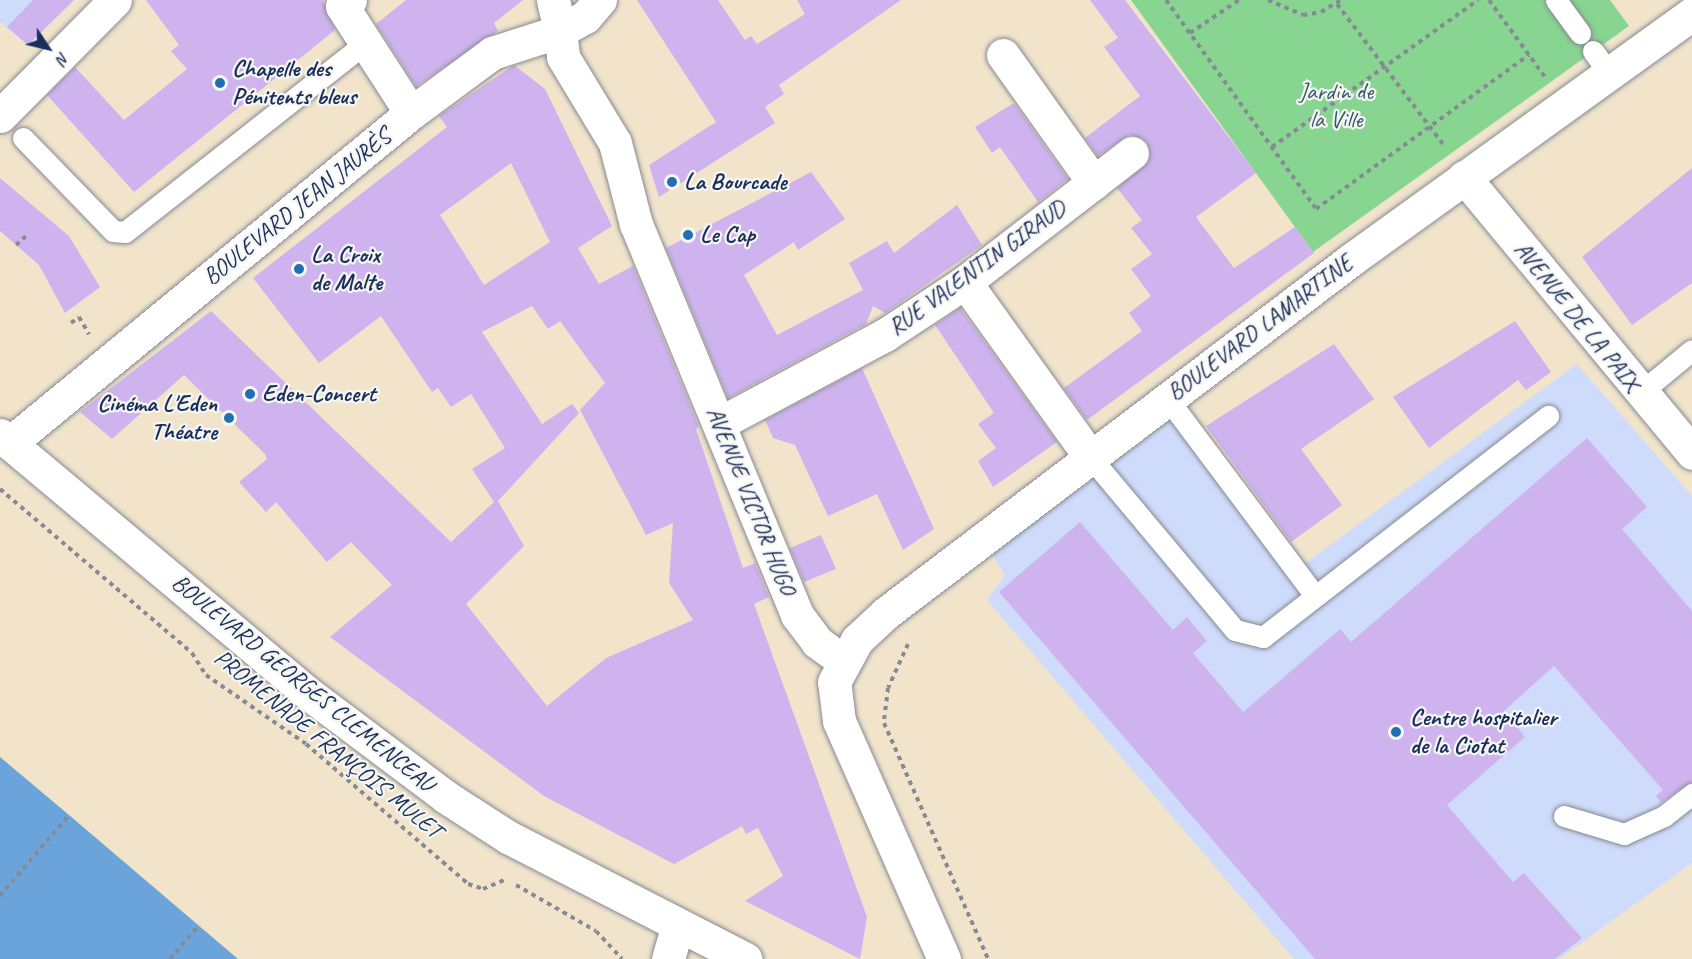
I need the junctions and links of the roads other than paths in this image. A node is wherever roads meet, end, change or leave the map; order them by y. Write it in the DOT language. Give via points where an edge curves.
graph roads {
  1 [pos="114,0"];
  2 [pos="600,0"];
  3 [pos="1556,0"];
  4 [pos="343,2"];
  5 [pos="1692,14"];
  6 [pos="556,15"];
  7 [pos="1580,33"];
  8 [pos="365,43"];
  9 [pos="1004,55"];
  10 [pos="411,113"];
  11 [pos="12,127"];
  12 [pos="1132,153"];
  13 [pos="1458,168"];
  14 [pos="1094,183"];
  15 [pos="965,282"];
  16 [pos="1692,350"];
  17 [pos="1640,393"];
  18 [pos="1167,398"];
  19 [pos="1548,416"];
  20 [pos="720,423"];
  21 [pos="5,439"];
  22 [pos="1692,453"];
  23 [pos="1090,458"];
  24 [pos="1315,596"];
  25 [pos="842,660"];
  26 [pos="1692,794"];
  27 [pos="1564,816"];
  28 [pos="678,925"];
  29 [pos="730,955"];
  30 [pos="668,959"];
  31 [pos="944,959"];
  1 -- 11 [label="street"];
  2 -- 6 [label="street, BOULEVARD JEAN JAURÈS" via="585,17"];
  3 -- 7 [label="lane"];
  4 -- 8 [label="street"];
  5 -- 13 [label="street, BOULEVARD LAMARTINE" via="1602,63"];
  6 -- 10 [label="street, BOULEVARD JEAN JAURÈS" via="492,54"];
  6 -- 20 [label="street, AVENUE VICTOR HUGO" via="570,77 615,143 636,224"];
  8 -- 10 [label="street"];
  8 -- 11 [label="lane" via="125,232 113,231"];
  9 -- 14 [label="street"];
  10 -- 21 [label="street, BOULEVARD JEAN JAURÈS"];
  12 -- 14 [label="street, RUE VALENTIN GIRAUD"];
  13 -- 17 [label="street, AVENUE DE LA PAIX"];
  13 -- 18 [label="street, BOULEVARD LAMARTINE"];
  14 -- 15 [label="street, RUE VALENTIN GIRAUD"];
  15 -- 20 [label="street, RUE VALENTIN GIRAUD" via="885,335"];
  15 -- 23 [label="street"];
  16 -- 17 [label="lane"];
  17 -- 22 [label="street, AVENUE DE LA PAIX"];
  18 -- 23 [label="street, BOULEVARD LAMARTINE"];
  18 -- 24 [label="lane"];
  19 -- 24 [label="lane"];
  20 -- 25 [label="street, AVENUE VICTOR HUGO" via="797,615 817,642"];
  21 -- 28 [label="street, BOULEVARD GEORGES CLEMENCEAU" via="305,691 417,777 508,837"];
  23 -- 24 [label="lane" via="1235,630 1263,637"];
  23 -- 25 [label="street, BOULEVARD LAMARTINE" via="886,613"];
  25 -- 31 [label="street" via="834,682 839,721"];
  26 -- 27 [label="lane" via="1664,816 1624,834"];
  28 -- 29 [label="street, BOULEVARD GEORGES CLEMENCEAU"];
  28 -- 30 [label="street"];
}
